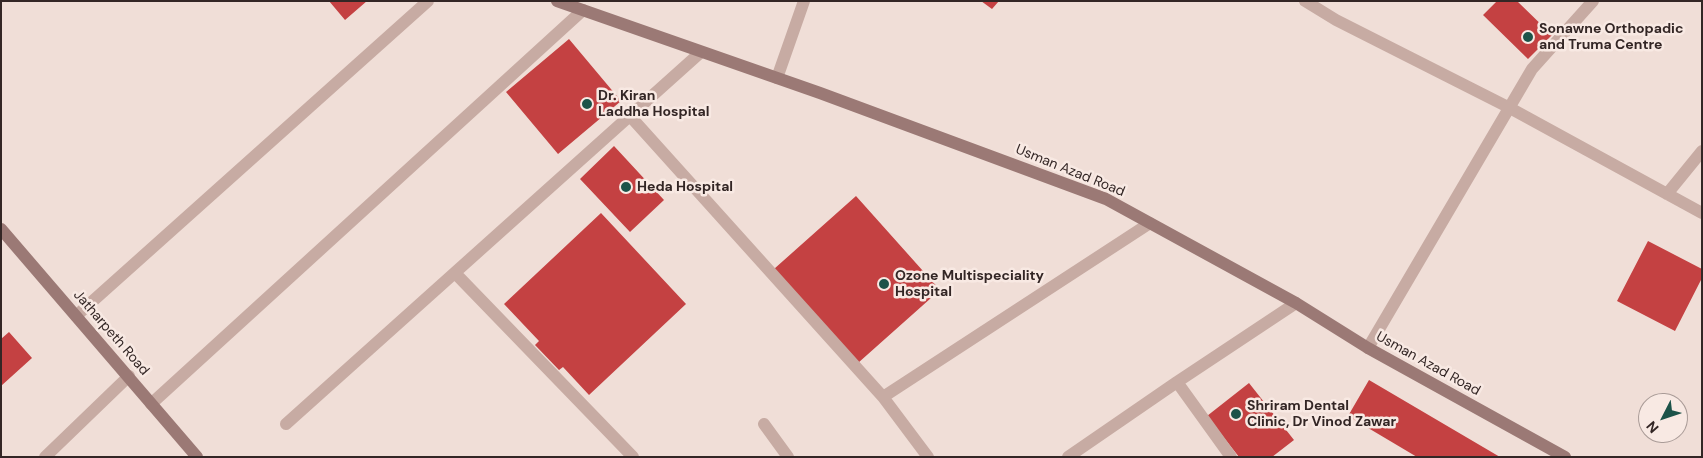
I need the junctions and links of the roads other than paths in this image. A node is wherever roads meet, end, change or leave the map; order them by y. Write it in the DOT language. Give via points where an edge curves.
graph roads {
  1 [pos="428,1"];
  2 [pos="557,1"];
  3 [pos="804,1"];
  4 [pos="1593,1"];
  5 [pos="1307,2"];
  6 [pos="583,10"];
  7 [pos="701,52"];
  8 [pos="777,78"];
  9 [pos="1508,107"];
  10 [pos="630,116"];
  11 [pos="1702,151"];
  12 [pos="1667,194"];
  13 [pos="1702,213"];
  14 [pos="1150,223"];
  15 [pos="1,229"];
  16 [pos="455,273"];
  17 [pos="1296,303"];
  18 [pos="76,316"];
  19 [pos="1368,348"];
  20 [pos="129,376"];
  21 [pos="1177,382"];
  22 [pos="883,397"];
  23 [pos="151,404"];
  24 [pos="286,424"];
  25 [pos="764,424"];
  26 [pos="45,457"];
  27 [pos="197,457"];
  28 [pos="633,457"];
  29 [pos="788,457"];
  30 [pos="928,457"];
  31 [pos="1068,457"];
  32 [pos="1231,457"];
  33 [pos="1565,457"];
  1 -- 18 [label="street"];
  2 -- 6 [label="main road, Usman Azad Road"];
  3 -- 8 [label="street"];
  4 -- 9 [label="street" via="1532,69"];
  5 -- 9 [label="street" via="1336,20"];
  6 -- 7 [label="main road, Usman Azad Road"];
  6 -- 23 [label="street"];
  7 -- 8 [label="main road, Usman Azad Road"];
  7 -- 10 [label="street"];
  8 -- 14 [label="main road, Usman Azad Road" via="1106,199"];
  9 -- 12 [label="street"];
  9 -- 19 [label="street"];
  10 -- 16 [label="street"];
  10 -- 22 [label="street"];
  11 -- 12 [label="street"];
  12 -- 13 [label="street"];
  14 -- 17 [label="main road, Usman Azad Road"];
  14 -- 22 [label="street"];
  15 -- 18 [label="main road, Jatharpeth Road"];
  16 -- 24 [label="street"];
  16 -- 28 [label="street"];
  17 -- 19 [label="main road, Usman Azad Road"];
  17 -- 21 [label="street"];
  18 -- 20 [label="main road, Jatharpeth Road"];
  19 -- 33 [label="main road, Usman Azad Road"];
  20 -- 23 [label="main road, Jatharpeth Road"];
  20 -- 26 [label="street"];
  21 -- 31 [label="street"];
  21 -- 32 [label="street"];
  22 -- 30 [label="street"];
  23 -- 27 [label="main road, Jatharpeth Road"];
  25 -- 29 [label="street"];
}
